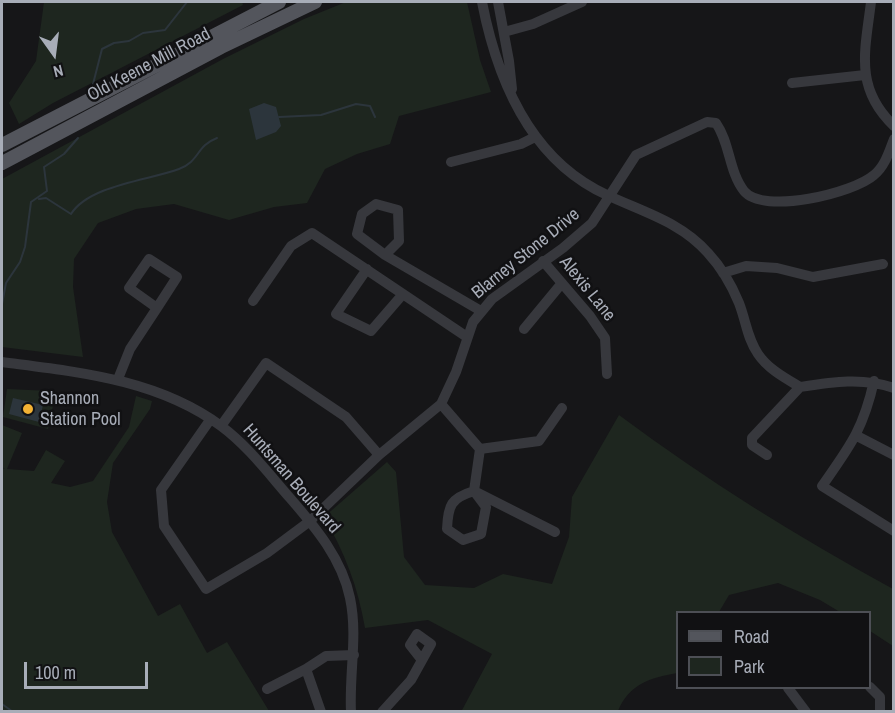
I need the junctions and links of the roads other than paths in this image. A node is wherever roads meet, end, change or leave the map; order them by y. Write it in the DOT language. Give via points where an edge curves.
graph roads {
  1 [pos="279,2"];
  2 [pos="315,2"];
  3 [pos="482,2"];
  4 [pos="498,2"];
  5 [pos="582,2"];
  6 [pos="871,2"];
  7 [pos="504,32"];
  8 [pos="865,75"];
  9 [pos="792,83"];
  10 [pos="512,92"];
  11 [pos="894,126"];
  12 [pos="535,137"];
  13 [pos="894,139"];
  14 [pos="2,145"];
  15 [pos="451,162"];
  16 [pos="2,163"];
  17 [pos="608,196"];
  18 [pos="385,255"];
  19 [pos="543,261"];
  20 [pos="883,264"];
  21 [pos="367,269"];
  22 [pos="723,273"];
  23 [pos="562,283"];
  24 [pos="403,294"];
  25 [pos="253,301"];
  26 [pos="157,308"];
  27 [pos="481,310"];
  28 [pos="524,329"];
  29 [pos="467,337"];
  30 [pos="2,362"];
  31 [pos="608,374"];
  32 [pos="118,380"];
  33 [pos="874,381"];
  34 [pos="800,387"];
  35 [pos="894,388"];
  36 [pos="441,404"];
  37 [pos="562,408"];
  38 [pos="210,420"];
  39 [pos="221,426"];
  40 [pos="857,436"];
  41 [pos="480,448"];
  42 [pos="379,455"];
  43 [pos="766,455"];
  44 [pos="894,455"];
  45 [pos="474,491"];
  46 [pos="310,521"];
  47 [pos="894,531"];
  48 [pos="555,532"];
  49 [pos="354,655"];
  50 [pos="421,659"];
  51 [pos="306,669"];
  52 [pos="267,689"];
  53 [pos="790,689"];
  54 [pos="874,691"];
  55 [pos="321,711"];
  56 [pos="351,711"];
  57 [pos="382,711"];
  58 [pos="806,711"];
  59 [pos="880,711"];
  1 -- 14 [label="main road, Old Keene Mill Road"];
  2 -- 16 [label="main road, Old Keene Mill Road"];
  3 -- 10 [label="street" via="489,42"];
  4 -- 7 [label="street"];
  5 -- 7 [label="street"];
  6 -- 8 [label="street"];
  7 -- 10 [label="street"];
  8 -- 9 [label="street"];
  8 -- 11 [label="street" via="873,100"];
  10 -- 12 [label="street"];
  12 -- 15 [label="street"];
  12 -- 17 [label="street" via="573,176"];
  13 -- 17 [label="street, Blarney Stone Drive" via="884,164 862,184 776,203 758,201 744,191 722,131 716,123 707,122 636,155"];
  17 -- 19 [label="street, Blarney Stone Drive" via="592,223"];
  17 -- 22 [label="street" via="678,227 702,246"];
  18 -- 18 [label="street" via="357,234 362,214 376,204 398,210 399,241"];
  18 -- 27 [label="street"];
  19 -- 23 [label="street, Alexis Lane"];
  19 -- 27 [label="street, Blarney Stone Drive"];
  20 -- 22 [label="street" via="813,277 747,266"];
  21 -- 24 [label="street"];
  21 -- 24 [label="street" via="336,314 371,331"];
  21 -- 25 [label="street" via="312,233 291,246"];
  22 -- 34 [label="street" via="758,354 768,366"];
  23 -- 28 [label="street"];
  23 -- 31 [label="street, Alexis Lane" via="605,338"];
  24 -- 29 [label="street"];
  26 -- 26 [label="street" via="177,276 149,259 129,288"];
  26 -- 32 [label="street" via="130,349"];
  27 -- 29 [label="street, Blarney Stone Drive"];
  29 -- 36 [label="street, Blarney Stone Drive"];
  30 -- 32 [label="street, Huntsman Boulevard"];
  32 -- 38 [label="street, Huntsman Boulevard" via="165,395"];
  33 -- 34 [label="street"];
  33 -- 35 [label="street"];
  33 -- 40 [label="street" via="867,415"];
  34 -- 43 [label="street" via="752,438 752,445"];
  36 -- 41 [label="street"];
  36 -- 42 [label="street, Blarney Stone Drive"];
  37 -- 41 [label="street" via="540,441"];
  38 -- 39 [label="street, Huntsman Boulevard"];
  38 -- 46 [label="street, Blarney Stone Drive" via="161,490 164,526 206,589 267,553"];
  39 -- 42 [label="street" via="266,363 346,417"];
  39 -- 46 [label="street, Huntsman Boulevard"];
  40 -- 44 [label="street"];
  40 -- 47 [label="street" via="822,486"];
  41 -- 45 [label="street"];
  42 -- 46 [label="street, Blarney Stone Drive"];
  45 -- 45 [label="street" via="486,507 482,534 463,540 447,529 448,511 458,496"];
  45 -- 48 [label="street"];
  46 -- 49 [label="street, Huntsman Boulevard" via="335,556 344,577 353,614"];
  49 -- 51 [label="street" via="326,656"];
  49 -- 56 [label="street, Huntsman Boulevard"];
  50 -- 57 [label="street" via="411,680"];
  51 -- 52 [label="street"];
  51 -- 55 [label="street"];
  53 -- 58 [label="street"];
  54 -- 59 [label="street" via="882,702"];
}
